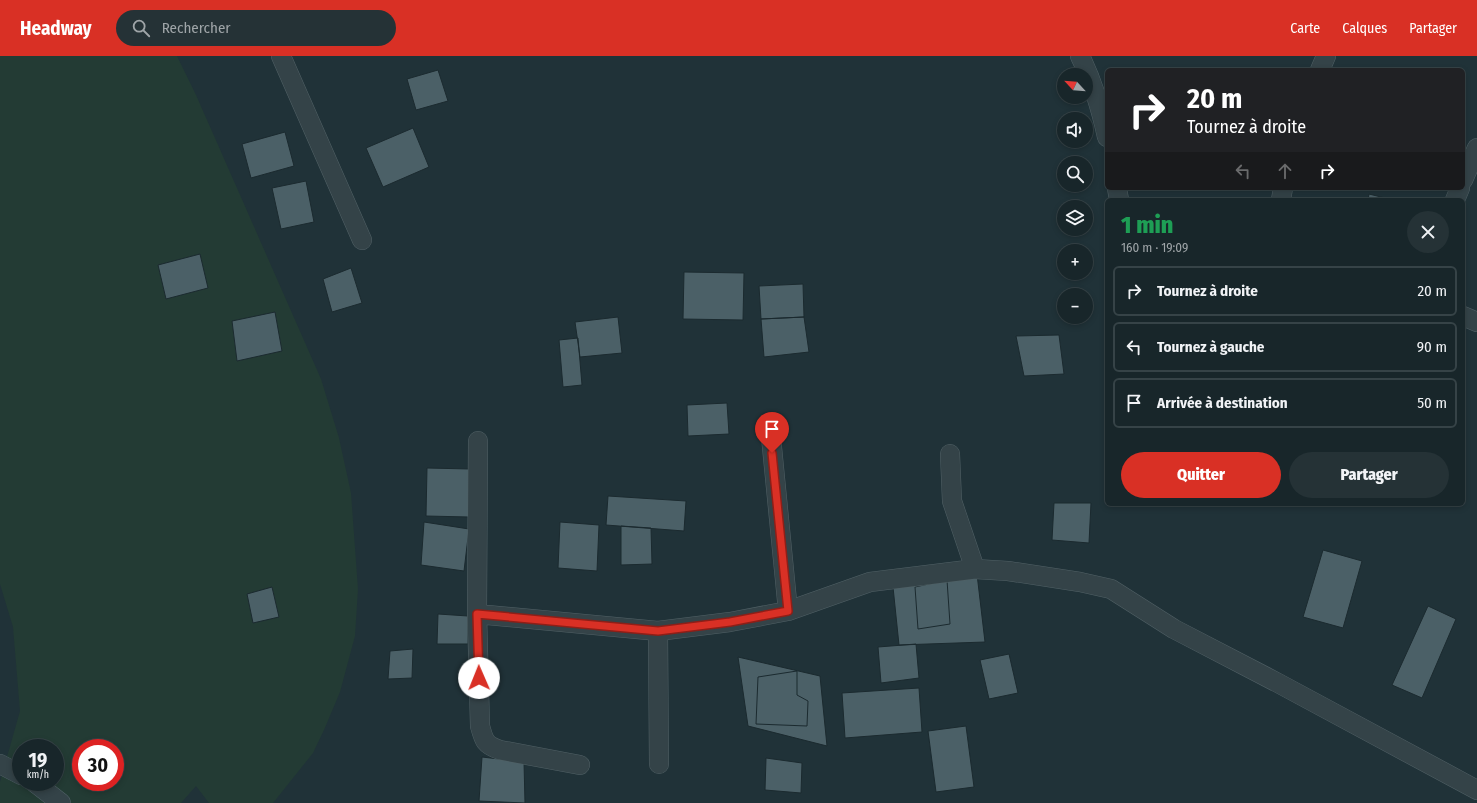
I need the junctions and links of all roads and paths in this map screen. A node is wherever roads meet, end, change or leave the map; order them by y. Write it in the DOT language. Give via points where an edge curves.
graph roads {
  1 [pos="281,56"];
  2 [pos="1080,56"];
  3 [pos="1326,56"];
  4 [pos="1321,68"];
  5 [pos="1105,128"];
  6 [pos="1477,148"];
  7 [pos="1465,175"];
  8 [pos="362,240"];
  9 [pos="1465,317"];
  10 [pos="1477,322"];
  11 [pos="771,437"];
  12 [pos="478,441"];
  13 [pos="950,454"];
  14 [pos="975,569"];
  15 [pos="788,611"];
  16 [pos="477,614"];
  17 [pos="658,631"];
  18 [pos="0,764"];
  19 [pos="659,764"];
  20 [pos="580,765"];
  21 [pos="12,770"];
  22 [pos="1477,790"];
  23 [pos="46,791"];
  24 [pos="61,803"];
  1 -- 8 [label="street"];
  2 -- 5 [label="street" via="1090,75"];
  3 -- 4 [label="street"];
  6 -- 7 [label="street"];
  9 -- 10 [label="street"];
  11 -- 15 [label="street"];
  12 -- 16 [label="street"];
  13 -- 14 [label="street" via="952,501"];
  14 -- 15 [label="street" via="870,582"];
  14 -- 22 [label="street" via="1008,571 1111,589 1174,629"];
  15 -- 17 [label="street" via="730,622"];
  16 -- 17 [label="street"];
  16 -- 20 [label="street" via="480,726 484,739 491,747 500,750"];
  17 -- 19 [label="street"];
  18 -- 21 [label="street"];
  23 -- 24 [label="street"];
}
